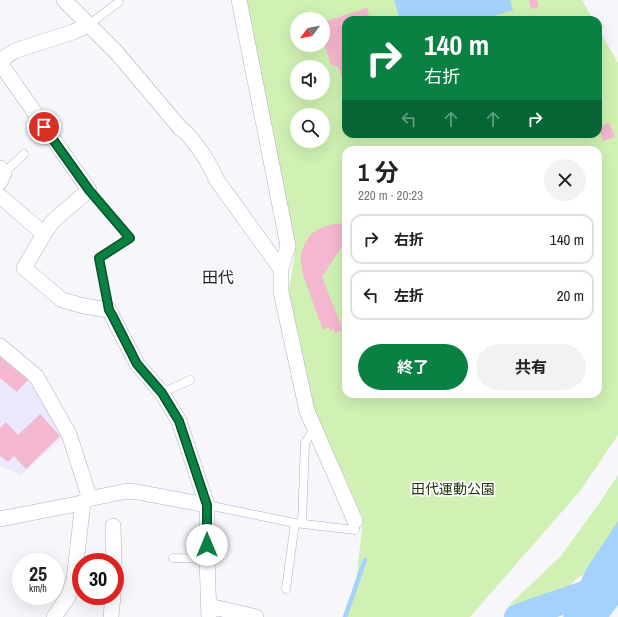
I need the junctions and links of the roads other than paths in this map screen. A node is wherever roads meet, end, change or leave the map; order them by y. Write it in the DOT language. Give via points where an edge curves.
graph roads {
  1 [pos="64,0"];
  2 [pos="239,0"];
  3 [pos="119,2"];
  4 [pos="88,25"];
  5 [pos="0,62"];
  6 [pos="24,154"];
  7 [pos="2,174"];
  8 [pos="89,190"];
  9 [pos="0,196"];
  10 [pos="44,234"];
  11 [pos="281,269"];
  12 [pos="109,310"];
  13 [pos="0,346"];
  14 [pos="190,380"];
  15 [pos="162,393"];
  16 [pos="314,429"];
  17 [pos="85,501"];
  18 [pos="207,505"];
  19 [pos="0,519"];
  20 [pos="355,521"];
  21 [pos="299,523"];
  22 [pos="113,526"];
  23 [pos="114,553"];
  24 [pos="173,558"];
  25 [pos="207,559"];
  26 [pos="286,589"];
  27 [pos="112,605"];
  28 [pos="209,612"];
  29 [pos="54,617"];
  30 [pos="111,617"];
  31 [pos="256,617"];
  1 -- 4 [label="street"];
  2 -- 11 [label="street" via="288,246"];
  3 -- 4 [label="lane"];
  4 -- 5 [label="street" via="14,51"];
  4 -- 11 [label="street" via="135,72 192,140 216,179"];
  5 -- 8 [label="street"];
  6 -- 7 [label="lane"];
  8 -- 10 [label="street" via="53,221"];
  8 -- 12 [label="lane" via="130,238 99,258"];
  9 -- 10 [label="street"];
  10 -- 12 [label="street" via="24,268 62,300"];
  11 -- 16 [label="street" via="281,292 307,411"];
  12 -- 15 [label="street" via="137,364"];
  13 -- 17 [label="street" via="36,376 69,434 88,493"];
  14 -- 15 [label="lane"];
  15 -- 18 [label="street" via="179,421"];
  16 -- 20 [label="street"];
  16 -- 21 [label="lane" via="305,443"];
  17 -- 18 [label="street" via="127,491"];
  17 -- 19 [label="street"];
  17 -- 29 [label="street" via="74,580 68,597"];
  18 -- 21 [label="lane"];
  18 -- 25 [label="street"];
  20 -- 21 [label="lane" via="355,530"];
  21 -- 26 [label="lane"];
  22 -- 23 [label="street"];
  24 -- 25 [label="lane"];
  25 -- 28 [label="street"];
  27 -- 30 [label="street"];
  28 -- 31 [label="street"];
}
